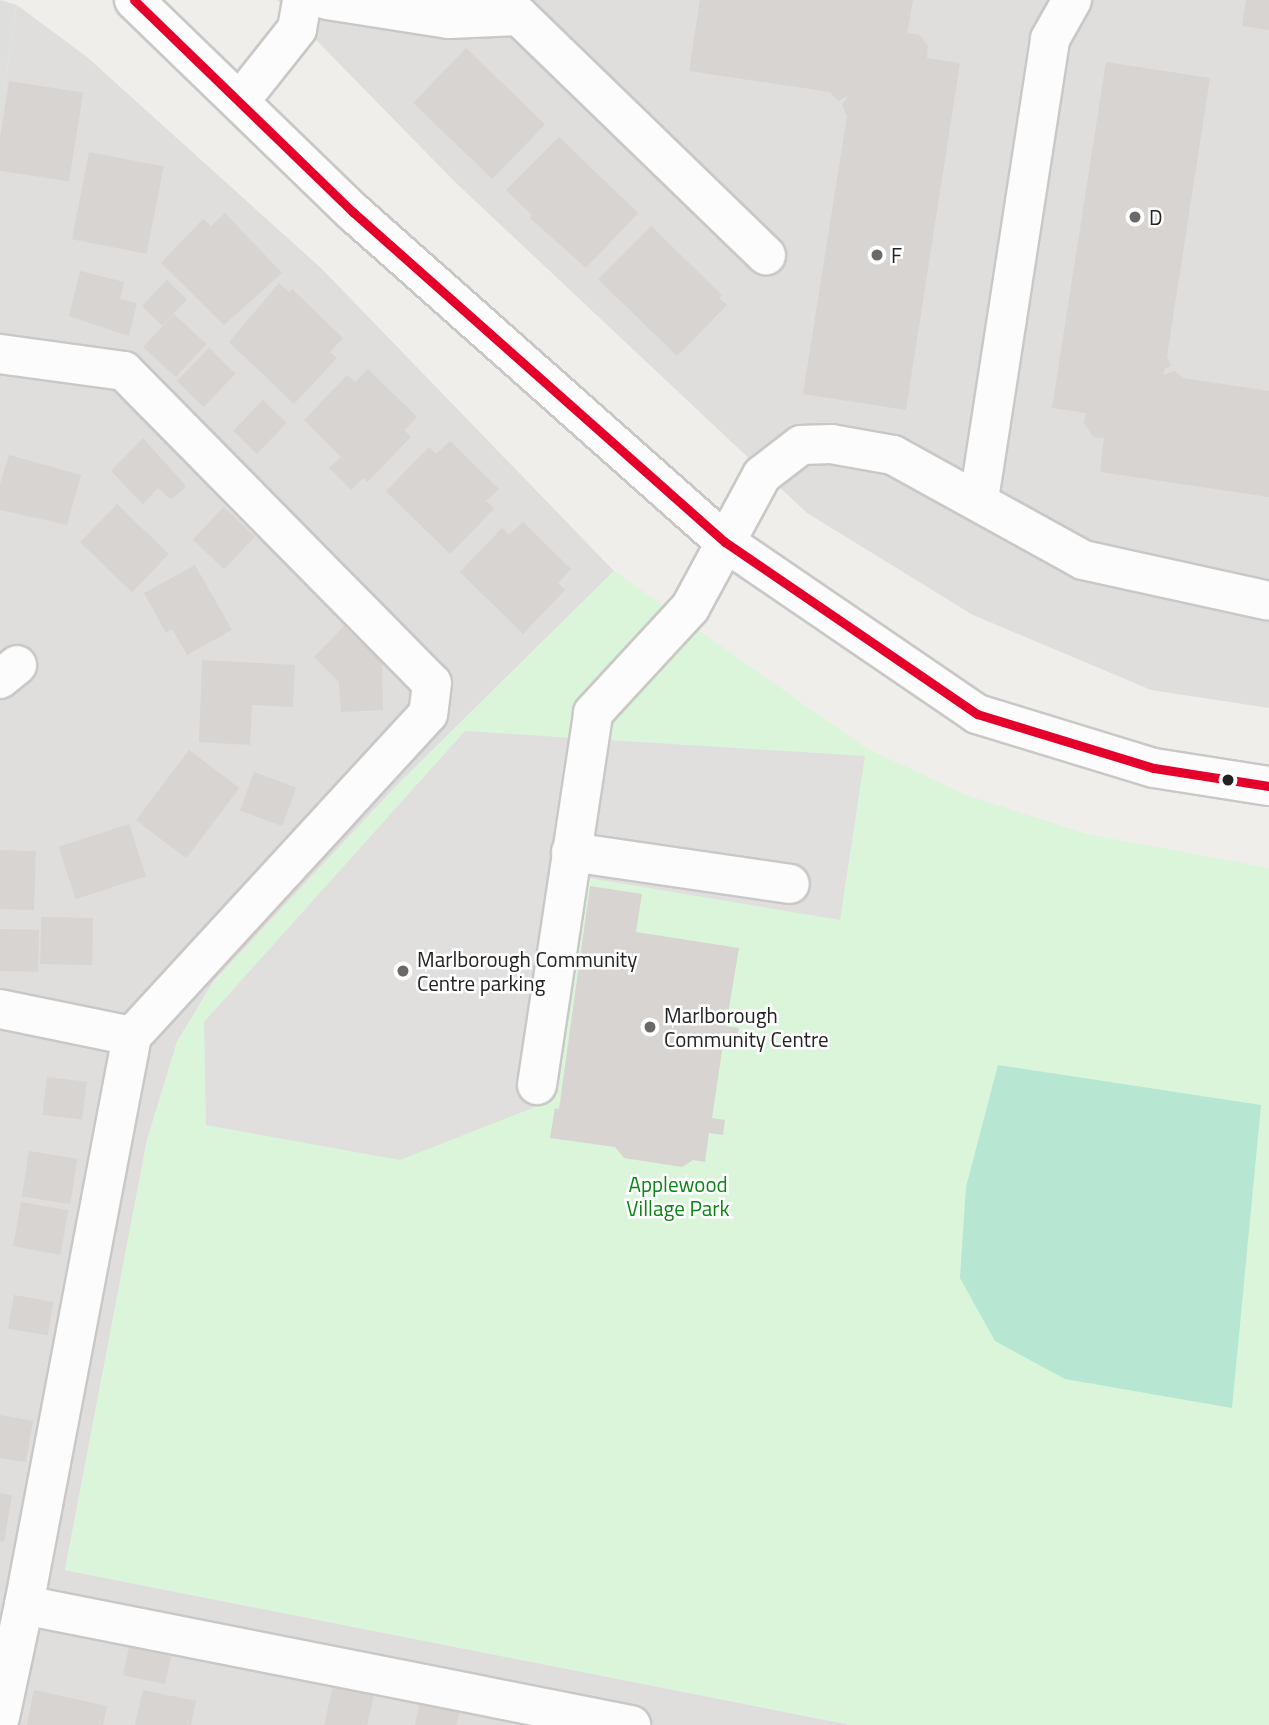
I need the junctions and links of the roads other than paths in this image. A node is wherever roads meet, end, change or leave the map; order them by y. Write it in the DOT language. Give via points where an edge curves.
graph roads {
  1 [pos="134,0"];
  2 [pos="302,0"];
  3 [pos="327,0"];
  4 [pos="1072,0"];
  5 [pos="240,101"];
  6 [pos="766,255"];
  7 [pos="0,354"];
  8 [pos="979,499"];
  9 [pos="724,542"];
  10 [pos="1269,600"];
  11 [pos="1269,786"];
  12 [pos="571,852"];
  13 [pos="790,884"];
  14 [pos="0,1009"];
  15 [pos="132,1036"];
  16 [pos="537,1084"];
  17 [pos="24,1605"];
  18 [pos="0,1717"];
  19 [pos="631,1725"];
  1 -- 5 [label="street"];
  2 -- 5 [label="street" via="297,29"];
  3 -- 6 [label="street" via="449,19 519,16"];
  4 -- 8 [label="street" via="1050,39"];
  5 -- 9 [label="street" via="353,212"];
  7 -- 15 [label="street" via="124,371 432,683 428,714"];
  8 -- 9 [label="street" via="893,455 831,444 801,445 762,475"];
  8 -- 10 [label="street" via="1083,560"];
  9 -- 11 [label="street" via="977,715 1154,768"];
  9 -- 12 [label="street" via="690,608 593,713"];
  12 -- 13 [label="street"];
  12 -- 16 [label="street"];
  14 -- 15 [label="street"];
  15 -- 17 [label="street"];
  17 -- 18 [label="street"];
  17 -- 19 [label="street"];
}
